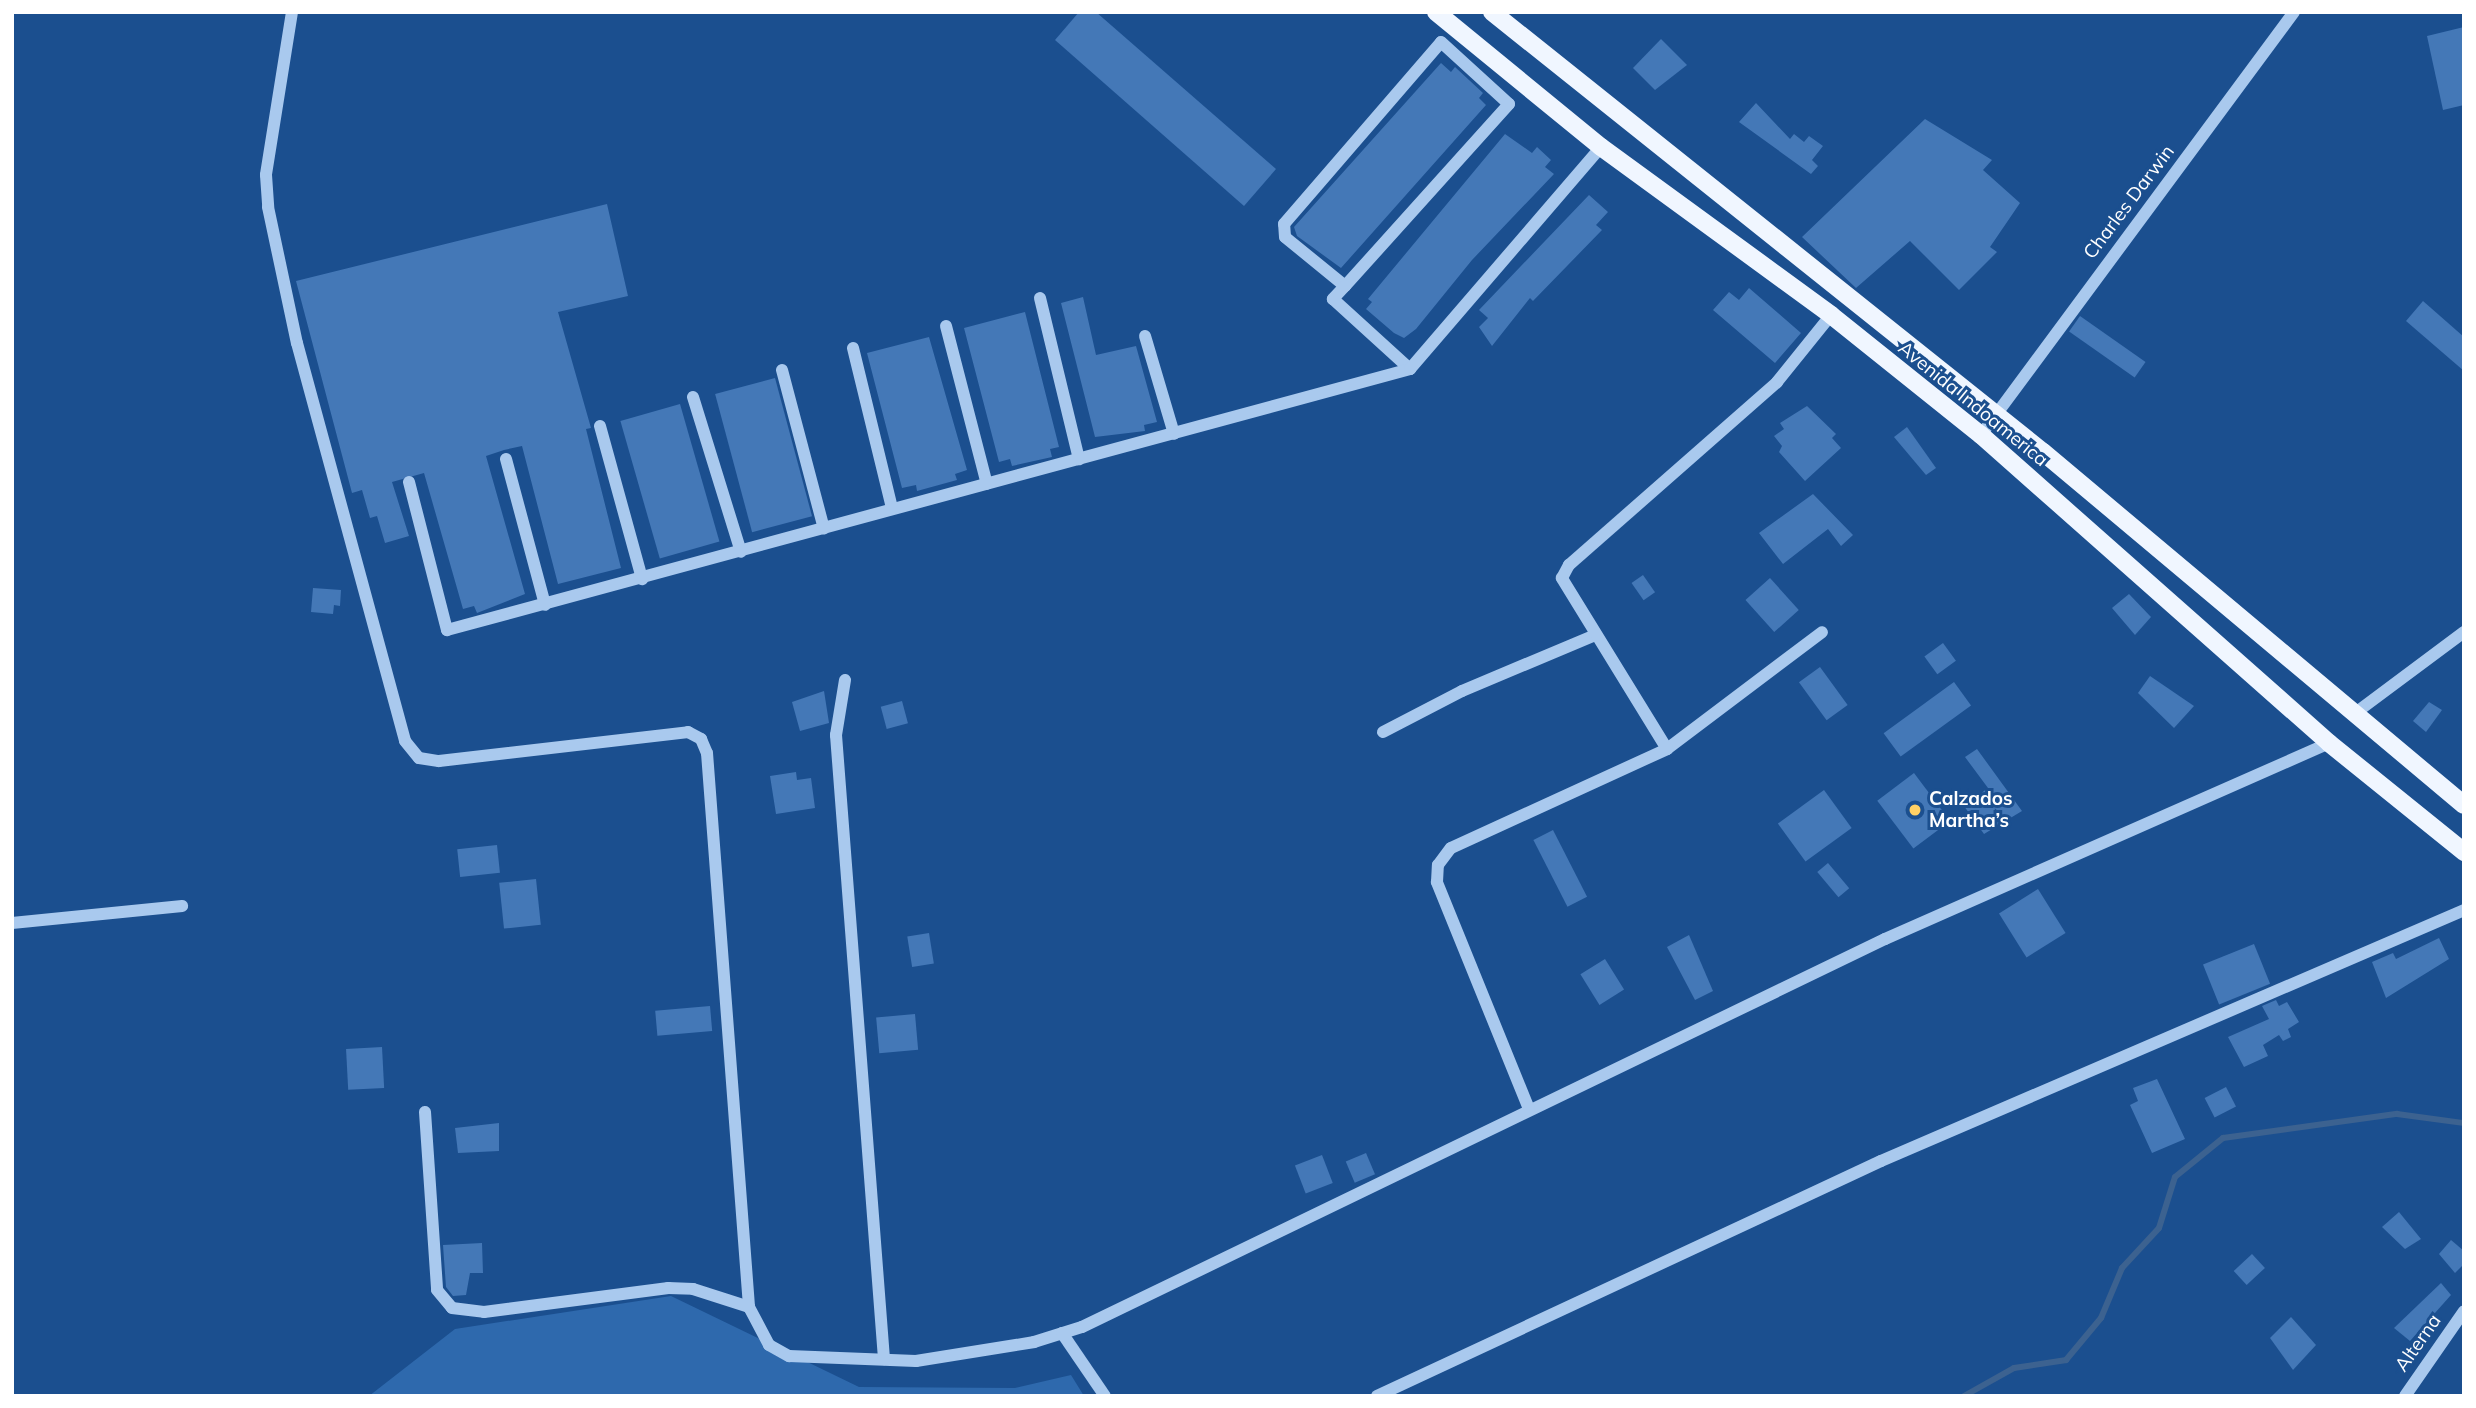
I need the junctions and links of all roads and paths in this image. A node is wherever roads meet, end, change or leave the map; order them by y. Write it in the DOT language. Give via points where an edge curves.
graph roads {
  1 [pos="292,12"];
  2 [pos="1436,12"];
  3 [pos="1492,12"];
  4 [pos="2294,12"];
  5 [pos="1601,147"];
  6 [pos="1345,286"];
  7 [pos="1040,298"];
  8 [pos="1830,315"];
  9 [pos="946,326"];
  10 [pos="1145,336"];
  11 [pos="853,348"];
  12 [pos="1410,369"];
  13 [pos="782,370"];
  14 [pos="693,397"];
  15 [pos="1996,416"];
  16 [pos="600,426"];
  17 [pos="2015,431"];
  18 [pos="1174,434"];
  19 [pos="1981,435"];
  20 [pos="2000,451"];
  21 [pos="506,459"];
  22 [pos="1079,459"];
  23 [pos="409,482"];
  24 [pos="987,484"];
  25 [pos="892,508"];
  26 [pos="824,529"];
  27 [pos="741,552"];
  28 [pos="642,579"];
  29 [pos="545,605"];
  30 [pos="1822,632"];
  31 [pos="2464,632"];
  32 [pos="1595,635"];
  33 [pos="845,680"];
  34 [pos="2354,714"];
  35 [pos="1383,732"];
  36 [pos="2329,743"];
  37 [pos="1667,749"];
  38 [pos="2464,805"];
  39 [pos="2464,852"];
  40 [pos="182,906"];
  41 [pos="2464,910"];
  42 [pos="12,923"];
  43 [pos="1529,1110"];
  44 [pos="425,1112"];
  45 [pos="749,1307"];
  46 [pos="2464,1311"];
  47 [pos="1062,1334"];
  48 [pos="884,1360"];
  49 [pos="1105,1396"];
  50 [pos="1377,1396"];
  51 [pos="2405,1396"];
  1 -- 45 [label="street" via="266,175 268,207 296,343 405,741 419,758 439,761 688,732 701,739 707,753"];
  2 -- 5 [label="main road, Avenida Indoamerica"];
  3 -- 15 [label="main road, Avenida Indoamerica"];
  4 -- 15 [label="street, Charles Darwin"];
  5 -- 8 [label="main road, Avenida Indoamerica"];
  5 -- 12 [label="street"];
  6 -- 6 [label="street" via="1509,104 1441,43 1284,224 1285,237"];
  6 -- 12 [label="street" via="1333,299"];
  7 -- 22 [label="street"];
  8 -- 19 [label="main road, Avenida Indoamerica"];
  8 -- 32 [label="street" via="1777,382 1569,565 1562,578 1566,590"];
  9 -- 24 [label="street"];
  10 -- 18 [label="street"];
  11 -- 25 [label="street"];
  12 -- 18 [label="street"];
  13 -- 26 [label="street"];
  14 -- 27 [label="street"];
  15 -- 17 [label="main road, Avenida Indoamerica"];
  15 -- 19 [label="street, Charles Darwin"];
  16 -- 28 [label="street"];
  17 -- 20 [label="main road"];
  17 -- 34 [label="main road, Avenida Indoamerica"];
  18 -- 22 [label="street"];
  19 -- 20 [label="main road, Avenida Indoamerica"];
  20 -- 36 [label="main road, Avenida Indoamerica"];
  21 -- 29 [label="street"];
  22 -- 24 [label="street"];
  23 -- 29 [label="street" via="447,631"];
  24 -- 25 [label="street"];
  25 -- 26 [label="street"];
  26 -- 27 [label="street"];
  27 -- 28 [label="street"];
  28 -- 29 [label="street"];
  30 -- 37 [label="street"];
  31 -- 34 [label="street"];
  32 -- 35 [label="street" via="1462,691"];
  32 -- 37 [label="street"];
  33 -- 48 [label="street" via="837,749"];
  34 -- 38 [label="main road, Avenida Indoamerica"];
  36 -- 39 [label="main road, Avenida Indoamerica"];
  36 -- 43 [label="street" via="1885,939"];
  37 -- 43 [label="street" via="1451,848 1438,865 1437,882"];
  40 -- 42 [label="street"];
  41 -- 50 [label="street" via="1881,1161"];
  43 -- 47 [label="street"];
  44 -- 45 [label="street" via="437,1290 452,1308 484,1312 668,1288 693,1289"];
  45 -- 48 [label="street" via="769,1345 789,1356"];
  46 -- 51 [label="street, Alterna"];
  47 -- 48 [label="street" via="916,1361"];
  47 -- 49 [label="street"];
}
